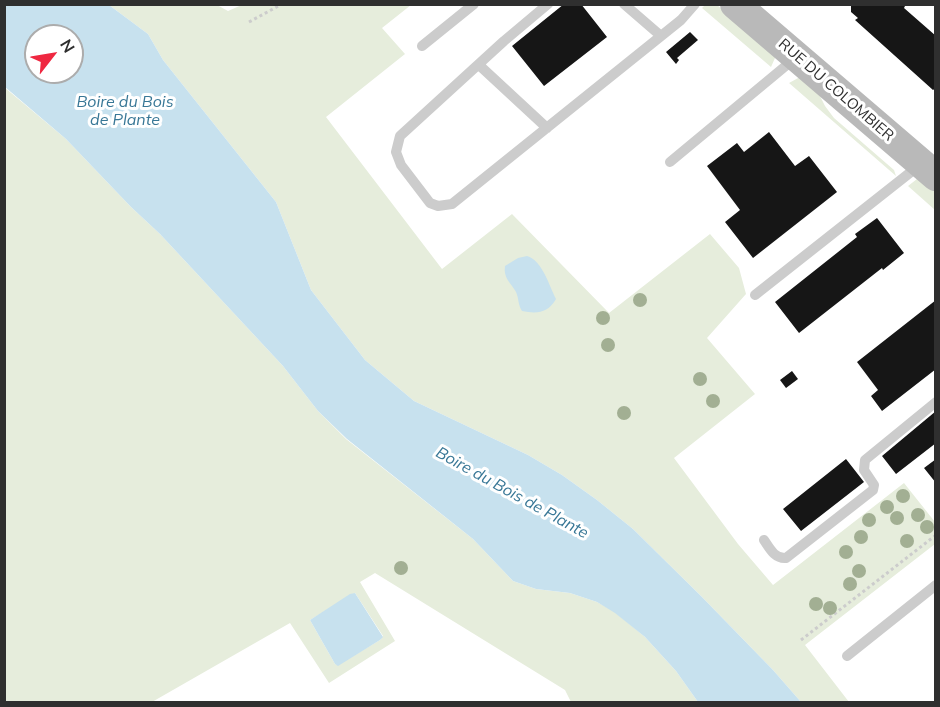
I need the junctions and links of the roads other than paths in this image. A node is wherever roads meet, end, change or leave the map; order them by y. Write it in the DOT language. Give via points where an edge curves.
graph roads {
  1 [pos="474,4"];
  2 [pos="548,4"];
  3 [pos="624,4"];
  4 [pos="695,4"];
  5 [pos="735,4"];
  6 [pos="661,36"];
  7 [pos="422,46"];
  8 [pos="797,57"];
  9 [pos="479,64"];
  10 [pos="547,128"];
  11 [pos="669,162"];
  12 [pos="928,170"];
  13 [pos="755,296"];
  14 [pos="936,402"];
  15 [pos="764,540"];
  16 [pos="936,585"];
  17 [pos="847,656"];
  1 -- 7 [label="lane"];
  2 -- 9 [label="lane"];
  3 -- 6 [label="lane"];
  4 -- 6 [label="lane"];
  5 -- 8 [label="main road, RUE DU COLOMBIER"];
  6 -- 10 [label="lane"];
  8 -- 11 [label="lane"];
  8 -- 12 [label="main road, RUE DU COLOMBIER"];
  9 -- 10 [label="lane"];
  9 -- 10 [label="lane" via="400,136 397,144 400,165 430,202 438,206 452,204"];
  12 -- 13 [label="lane"];
  14 -- 15 [label="lane" via="865,460 864,470 873,482 873,490 786,558 775,555"];
  16 -- 17 [label="lane"];
}
